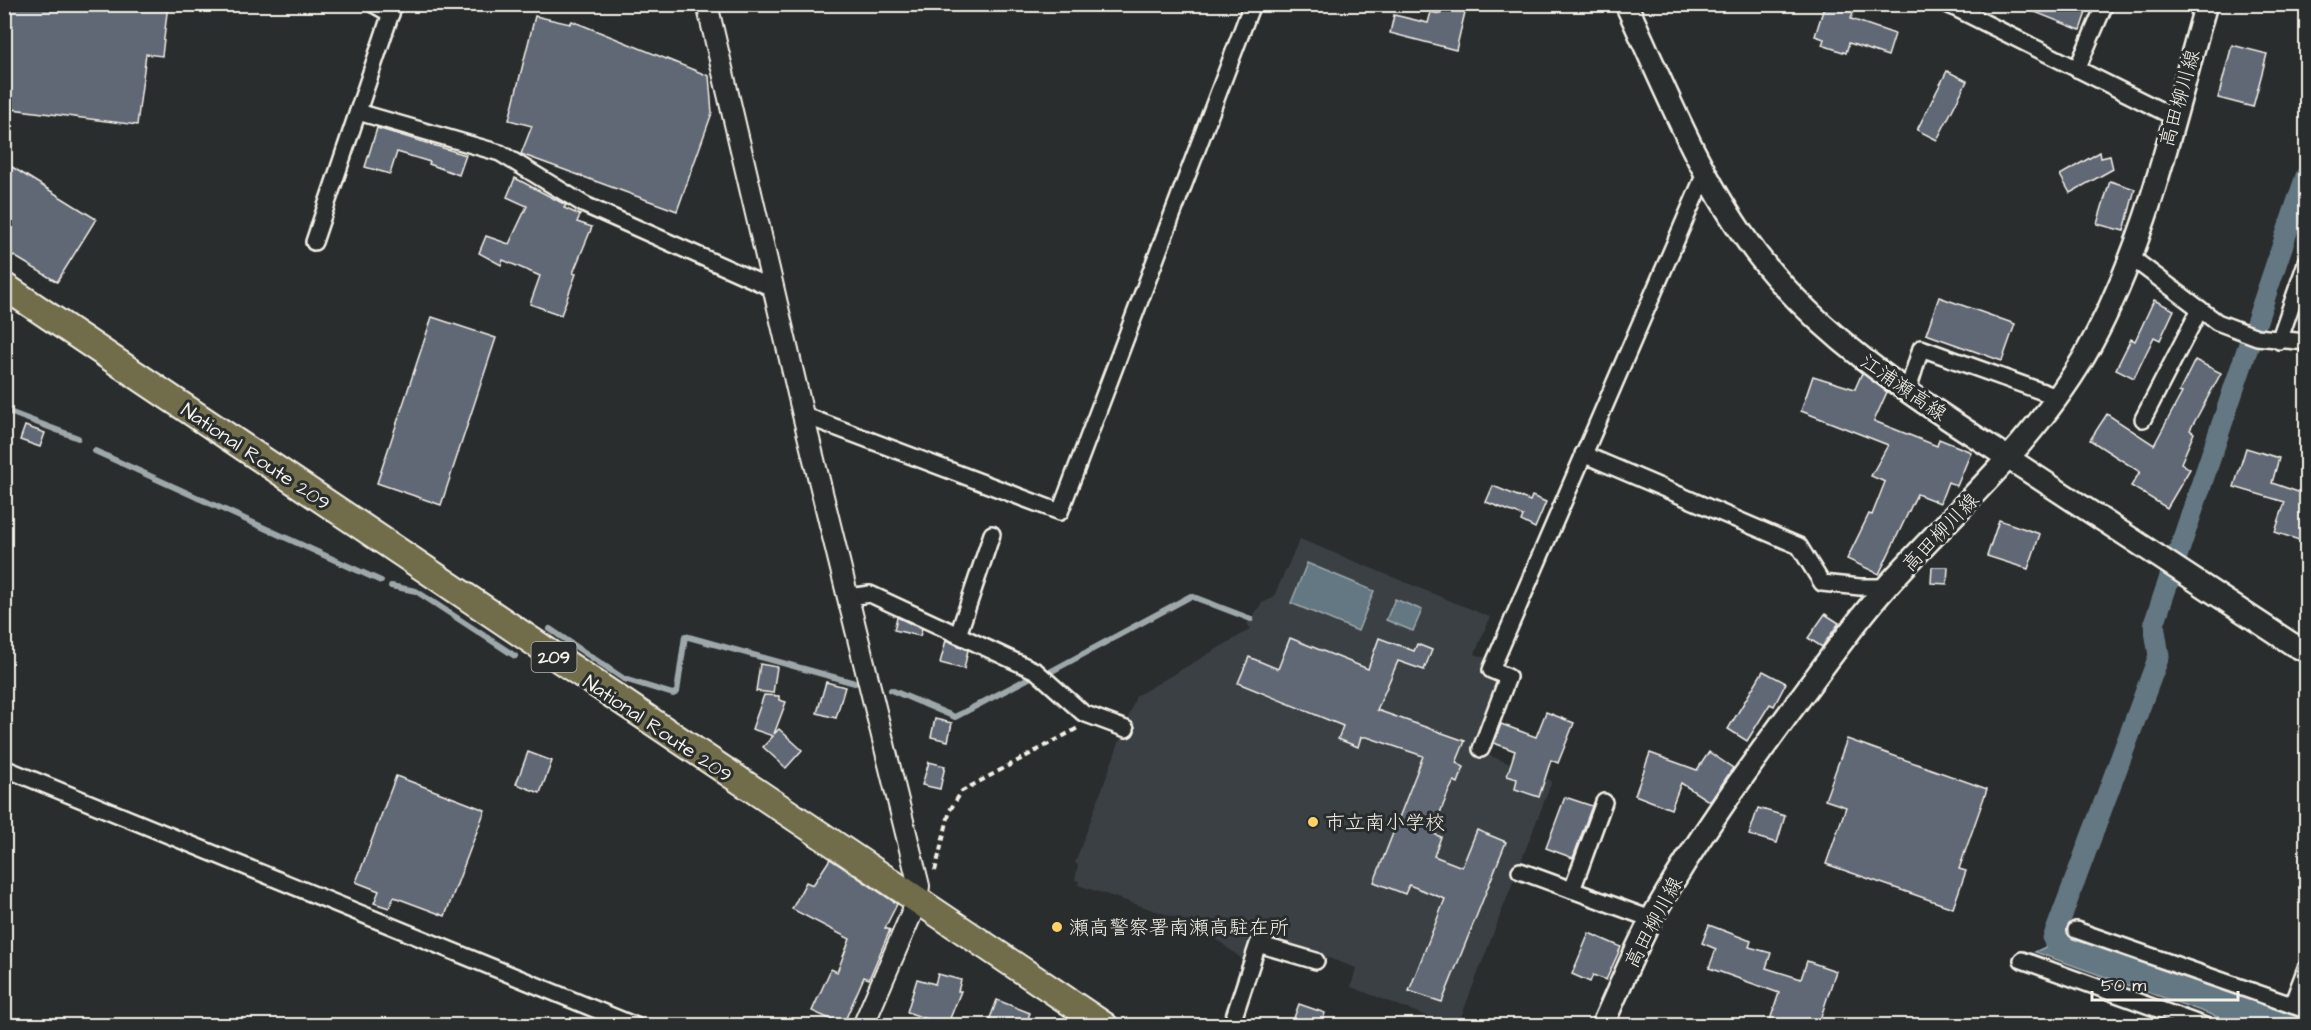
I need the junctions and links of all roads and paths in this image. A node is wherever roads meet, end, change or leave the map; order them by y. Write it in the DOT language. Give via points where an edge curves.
graph roads {
  1 [pos="373,4"];
  2 [pos="707,4"];
  3 [pos="1252,4"];
  4 [pos="1626,4"];
  5 [pos="1947,4"];
  6 [pos="2105,4"];
  7 [pos="2206,4"];
  8 [pos="393,9"];
  9 [pos="2077,69"];
  10 [pos="358,112"];
  11 [pos="2174,117"];
  12 [pos="1706,171"];
  13 [pos="314,242"];
  14 [pos="2132,258"];
  15 [pos="2307,263"];
  16 [pos="4,286"];
  17 [pos="774,289"];
  18 [pos="2200,309"];
  19 [pos="2292,342"];
  20 [pos="1908,390"];
  21 [pos="2057,397"];
  22 [pos="803,415"];
  23 [pos="2142,419"];
  24 [pos="1583,454"];
  25 [pos="2008,458"];
  26 [pos="992,534"];
  27 [pos="1886,587"];
  28 [pos="848,597"];
  29 [pos="958,635"];
  30 [pos="2307,651"];
  31 [pos="1094,718"];
  32 [pos="1126,729"];
  33 [pos="1481,749"];
  34 [pos="4,768"];
  35 [pos="1604,802"];
  36 [pos="1520,872"];
  37 [pos="934,876"];
  38 [pos="1572,890"];
  39 [pos="917,901"];
  40 [pos="1651,919"];
  41 [pos="2076,930"];
  42 [pos="2022,960"];
  43 [pos="1316,961"];
  44 [pos="2307,968"];
  45 [pos="2300,1007"];
  46 [pos="636,1026"];
  47 [pos="863,1026"];
  48 [pos="1105,1026"];
  49 [pos="1231,1026"];
  50 [pos="1602,1026"];
  51 [pos="2205,1026"];
  1 -- 8 [label="street"];
  2 -- 17 [label="street"];
  3 -- 22 [label="street" via="1060,512"];
  4 -- 12 [label="main road, 江浦瀬高線"];
  5 -- 9 [label="street"];
  6 -- 9 [label="street"];
  7 -- 11 [label="main road, 高田柳川線"];
  8 -- 10 [label="street"];
  9 -- 11 [label="street"];
  10 -- 13 [label="street"];
  10 -- 17 [label="street" via="500,153 585,205"];
  11 -- 14 [label="main road, 高田柳川線"];
  12 -- 20 [label="main road, 江浦瀬高線" via="1735,224 1779,281 1863,360"];
  12 -- 24 [label="street"];
  14 -- 18 [label="street"];
  14 -- 21 [label="main road, 高田柳川線" via="2107,315"];
  15 -- 19 [label="street"];
  16 -- 39 [label="highway, National Route 209 / 209"];
  17 -- 22 [label="street"];
  18 -- 19 [label="street" via="2217,322 2257,337"];
  18 -- 23 [label="street"];
  20 -- 21 [label="street" via="1921,348"];
  20 -- 25 [label="main road, 江浦瀬高線"];
  21 -- 25 [label="main road, 高田柳川線"];
  22 -- 28 [label="street"];
  24 -- 27 [label="street" via="1799,546 1822,583"];
  24 -- 33 [label="street" via="1491,670 1508,677"];
  25 -- 27 [label="main road, 高田柳川線"];
  25 -- 30 [label="main road, 江浦瀬高線"];
  26 -- 29 [label="street"];
  27 -- 40 [label="main road, 高田柳川線" via="1741,777"];
  28 -- 29 [label="street" via="870,594"];
  28 -- 39 [label="street" via="914,863 919,886"];
  29 -- 31 [label="street" via="1036,670 1083,713"];
  31 -- 32 [label="street"];
  31 -- 37 [label="path" via="962,791 950,810"];
  34 -- 46 [label="street"];
  35 -- 38 [label="street"];
  36 -- 38 [label="street"];
  38 -- 40 [label="street"];
  39 -- 47 [label="street"];
  39 -- 48 [label="highway, National Route 209 / 209"];
  40 -- 50 [label="main road, 高田柳川線"];
  41 -- 45 [label="street"];
  42 -- 51 [label="street"];
  43 -- 49 [label="street" via="1258,944"];
  44 -- 45 [label="street"];
}
